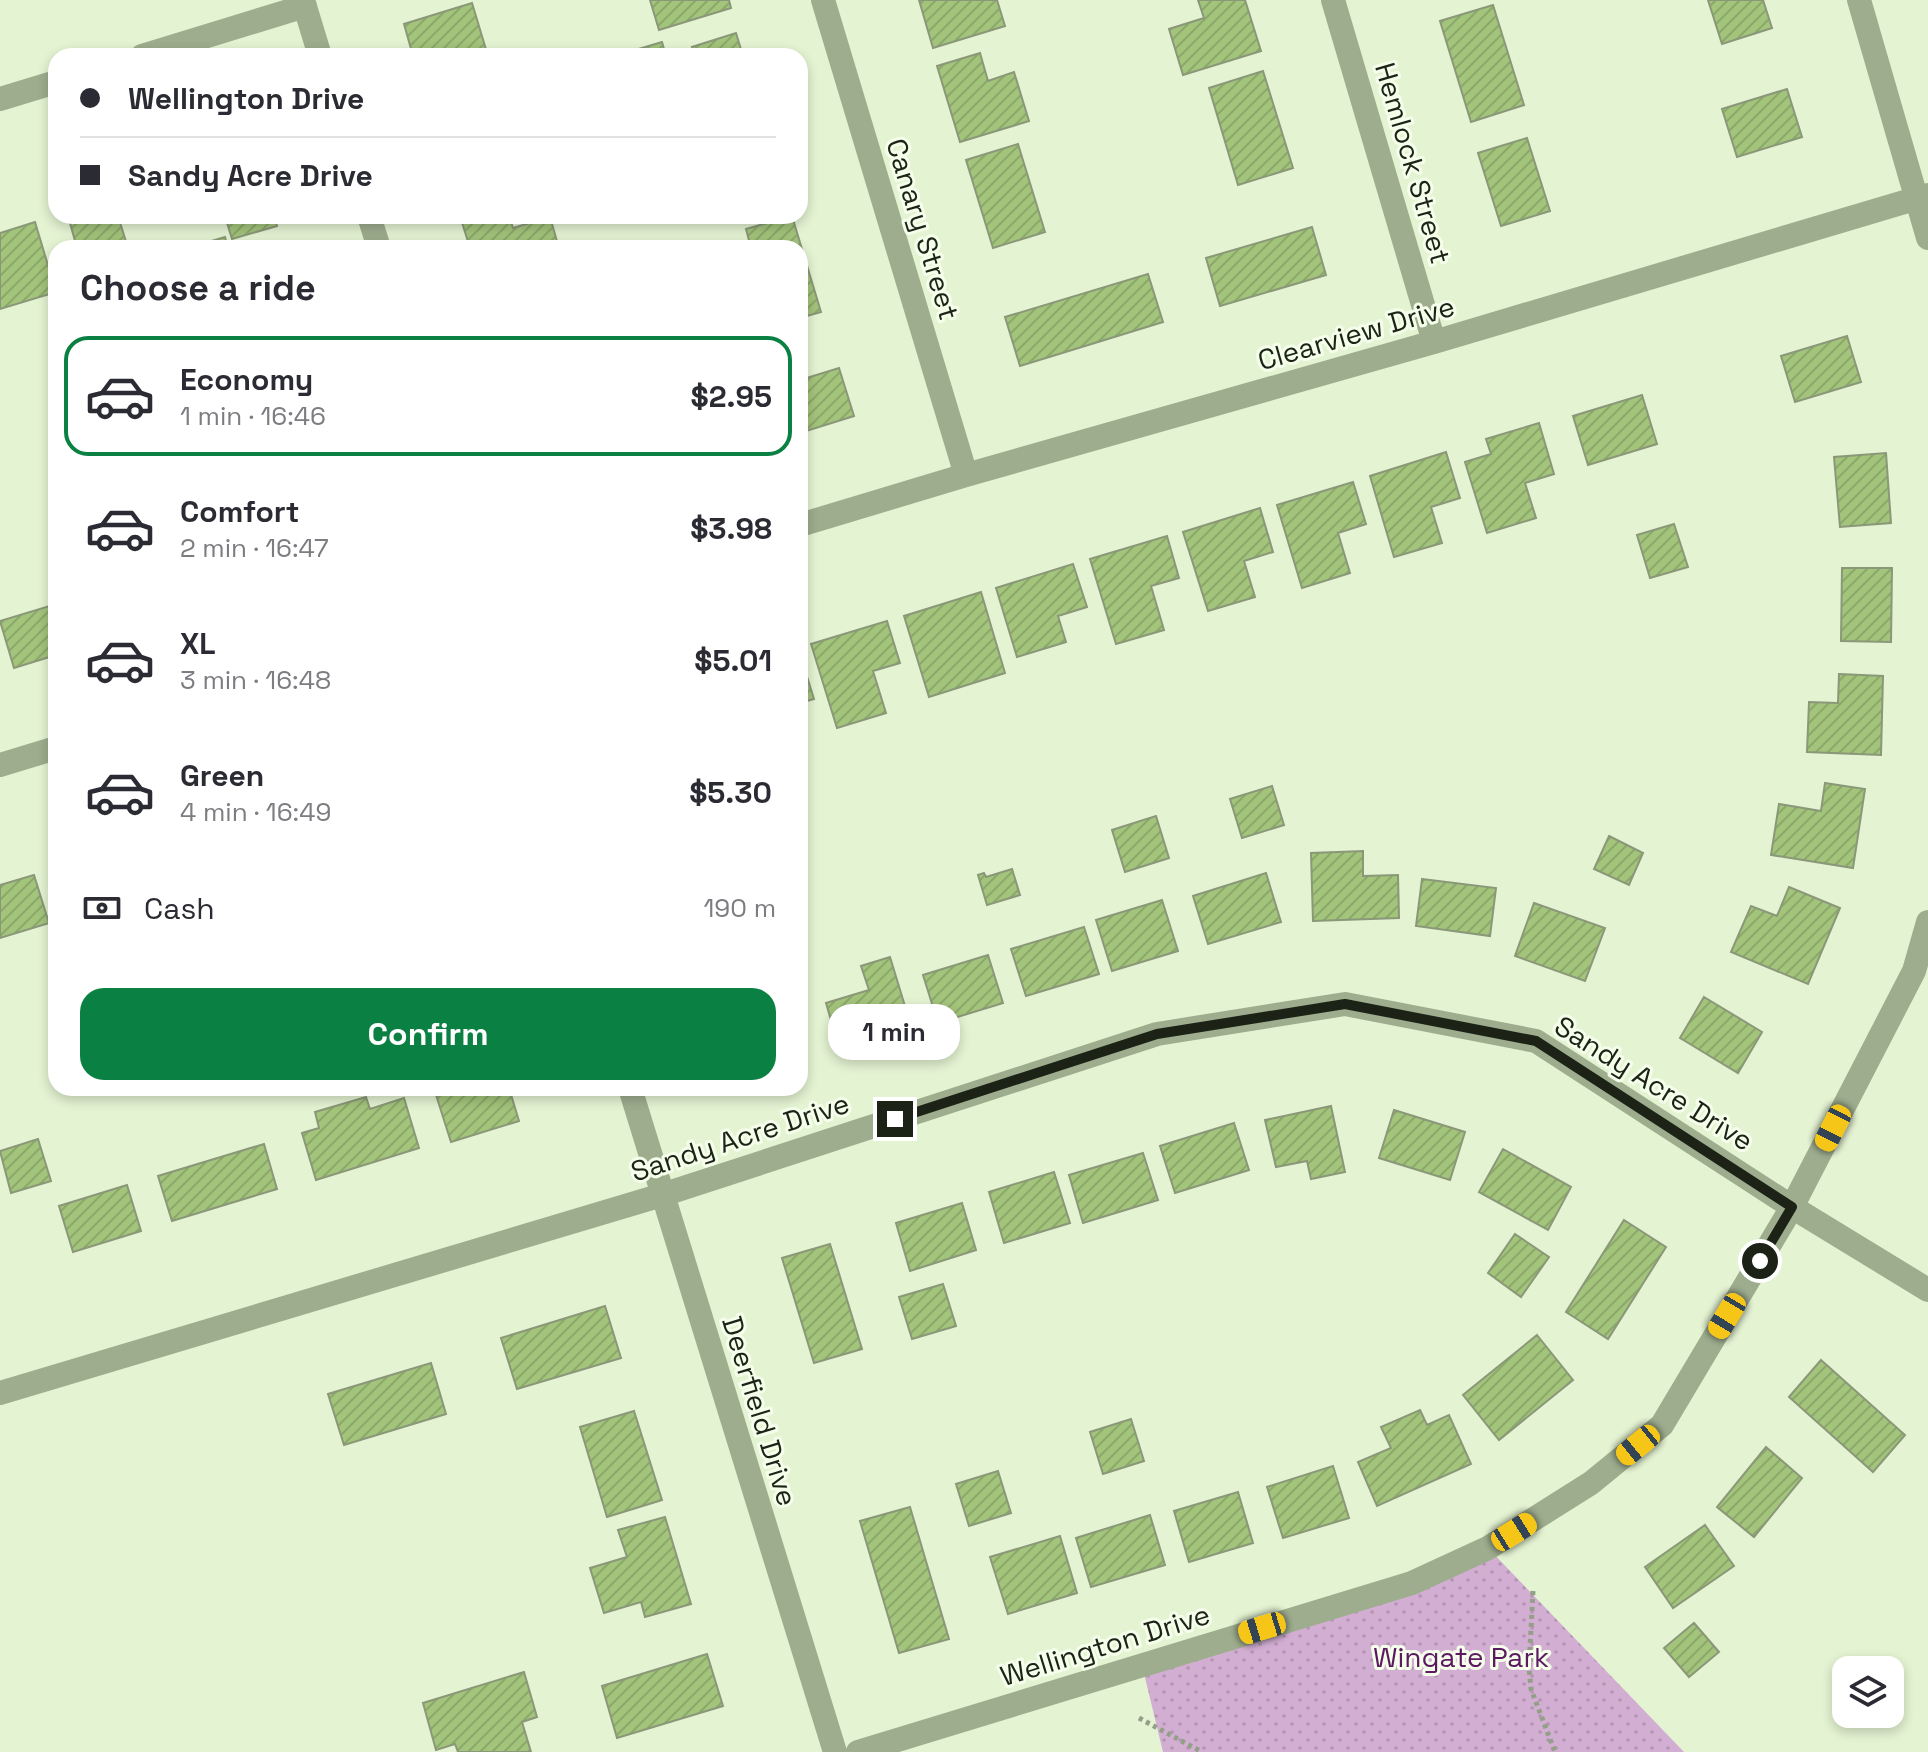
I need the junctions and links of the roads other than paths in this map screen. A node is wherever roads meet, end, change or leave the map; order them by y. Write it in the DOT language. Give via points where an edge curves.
graph roads {
  1 [pos="823,0"];
  2 [pos="1333,0"];
  3 [pos="1859,0"];
  4 [pos="304,3"];
  5 [pos="166,48"];
  6 [pos="318,48"];
  7 [pos="48,84"];
  8 [pos="0,99"];
  9 [pos="1923,197"];
  10 [pos="1928,238"];
  11 [pos="1434,342"];
  12 [pos="966,475"];
  13 [pos="808,523"];
  14 [pos="48,750"];
  15 [pos="0,765"];
  16 [pos="1928,922"];
  17 [pos="632,1096"];
  18 [pos="662,1195"];
  19 [pos="1792,1207"];
  20 [pos="1928,1290"];
  21 [pos="0,1393"];
  22 [pos="835,1752"];
  23 [pos="858,1752"];
  1 -- 12 [label="street, Canary Street"];
  2 -- 11 [label="street, Hemlock Street"];
  3 -- 9 [label="street"];
  4 -- 5 [label="street"];
  4 -- 6 [label="street"];
  7 -- 8 [label="street"];
  9 -- 10 [label="street"];
  9 -- 11 [label="street, Clearview Drive"];
  11 -- 12 [label="street, Clearview Drive"];
  12 -- 13 [label="street, Clearview Drive"];
  14 -- 15 [label="street"];
  16 -- 19 [label="street, Wellington Drive" via="1914,971"];
  17 -- 18 [label="street, Deerfield Drive"];
  18 -- 19 [label="street, Sandy Acre Drive" via="1157,1034 1345,1004 1536,1041"];
  18 -- 21 [label="street, Sandy Acre Drive"];
  18 -- 22 [label="street, Deerfield Drive"];
  19 -- 20 [label="street, Sandy Acre Drive"];
  19 -- 23 [label="street, Wellington Drive" via="1662,1425 1591,1483 1488,1548 1412,1583"];
}
